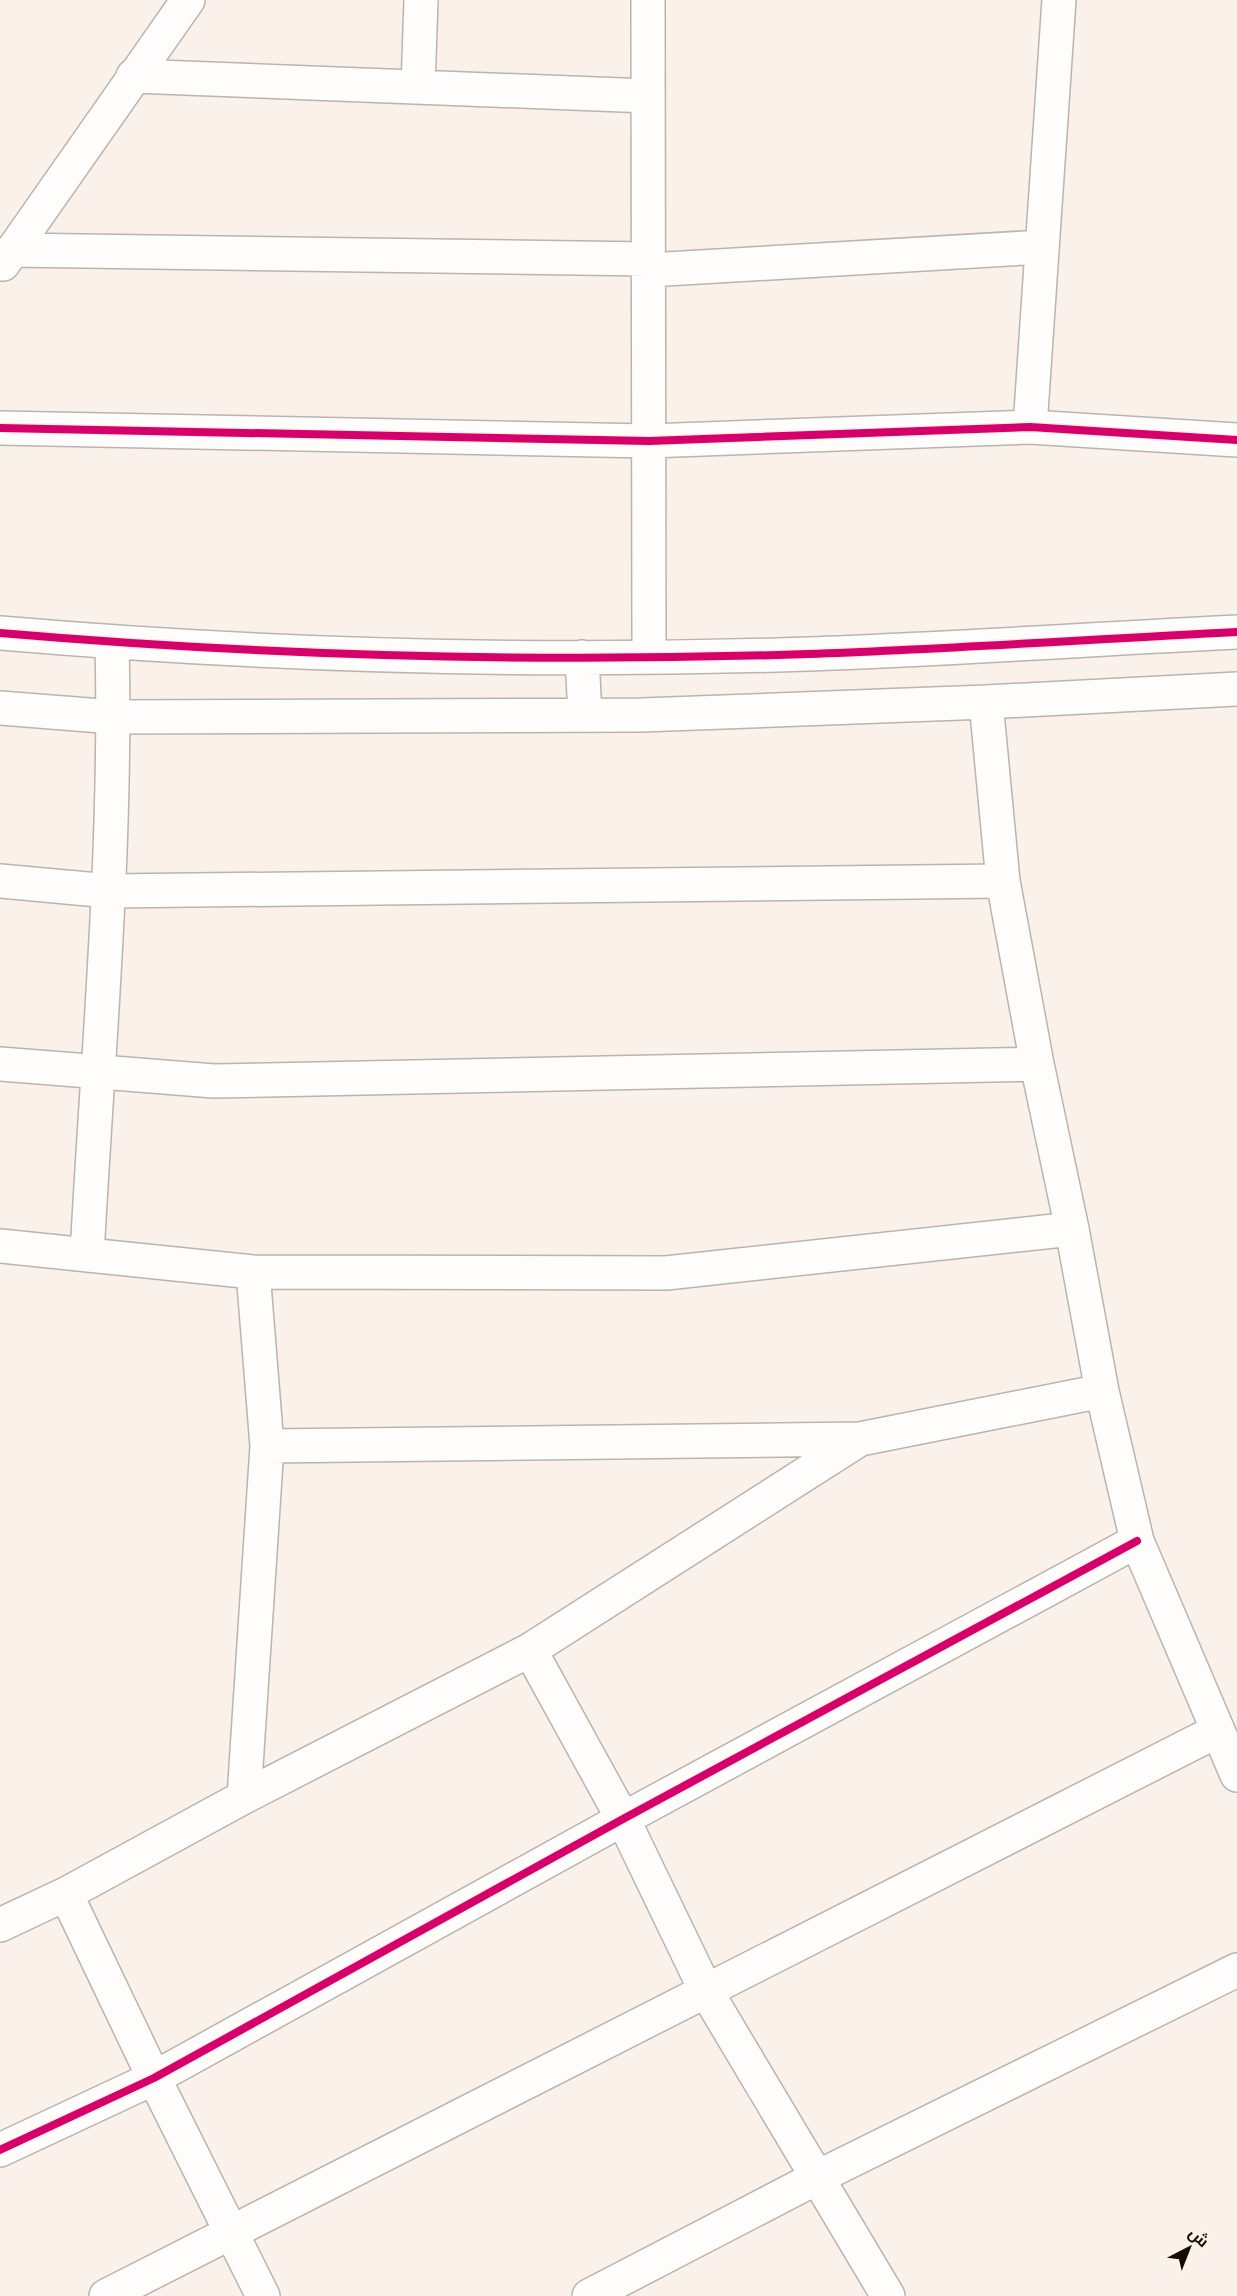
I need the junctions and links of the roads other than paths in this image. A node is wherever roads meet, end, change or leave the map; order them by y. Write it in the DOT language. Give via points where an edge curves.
graph roads {
  1 [pos="188,0"];
  2 [pos="421,0"];
  3 [pos="648,0"];
  4 [pos="1059,0"];
  5 [pos="133,76"];
  6 [pos="418,87"];
  7 [pos="648,96"];
  8 [pos="1042,247"];
  9 [pos="6,259"];
  10 [pos="649,264"];
  11 [pos="1030,427"];
  12 [pos="0,428"];
  13 [pos="1237,440"];
  14 [pos="649,441"];
  15 [pos="1237,632"];
  16 [pos="0,633"];
  17 [pos="112,643"];
  18 [pos="649,656"];
  19 [pos="582,657"];
  20 [pos="1237,689"];
  21 [pos="986,702"];
  22 [pos="0,708"];
  23 [pos="585,715"];
  24 [pos="114,717"];
  25 [pos="0,881"];
  26 [pos="1003,881"];
  27 [pos="108,891"];
  28 [pos="0,1064"];
  29 [pos="1037,1064"];
  30 [pos="97,1071"];
  31 [pos="1072,1229"];
  32 [pos="0,1246"];
  33 [pos="87,1255"];
  34 [pos="253,1272"];
  35 [pos="1102,1391"];
  36 [pos="860,1439"];
  37 [pos="267,1446"];
  38 [pos="1137,1541"];
  39 [pos="530,1650"];
  40 [pos="1217,1731"];
  41 [pos="1237,1775"];
  42 [pos="244,1797"];
  43 [pos="623,1819"];
  44 [pos="66,1894"];
  45 [pos="0,1925"];
  46 [pos="1237,1970"];
  47 [pos="706,1991"];
  48 [pos="153,2078"];
  49 [pos="0,2150"];
  50 [pos="818,2177"];
  51 [pos="231,2234"];
  52 [pos="106,2296"];
  53 [pos="263,2296"];
  54 [pos="589,2296"];
  55 [pos="888,2296"];
  1 -- 5 [label="street"];
  2 -- 6 [label="street"];
  3 -- 7 [label="street"];
  4 -- 8 [label="street"];
  5 -- 6 [label="street"];
  5 -- 9 [label="street"];
  6 -- 7 [label="street"];
  7 -- 10 [label="street"];
  8 -- 10 [label="street"];
  8 -- 11 [label="street"];
  9 -- 10 [label="street"];
  10 -- 14 [label="street"];
  11 -- 13 [label="street"];
  11 -- 14 [label="street"];
  12 -- 14 [label="street"];
  14 -- 18 [label="street"];
  15 -- 18 [label="street" via="808,654"];
  16 -- 17 [label="street"];
  17 -- 19 [label="street" via="430,656"];
  17 -- 24 [label="street"];
  18 -- 19 [label="street"];
  19 -- 23 [label="street"];
  20 -- 21 [label="street"];
  21 -- 23 [label="street"];
  21 -- 26 [label="street"];
  22 -- 24 [label="street"];
  23 -- 24 [label="street"];
  24 -- 27 [label="street"];
  25 -- 27 [label="street"];
  26 -- 27 [label="street"];
  26 -- 29 [label="street"];
  27 -- 30 [label="street"];
  28 -- 30 [label="street"];
  29 -- 30 [label="street" via="214,1081"];
  29 -- 31 [label="street"];
  30 -- 33 [label="street"];
  31 -- 34 [label="street" via="666,1273"];
  31 -- 35 [label="street"];
  32 -- 33 [label="street"];
  33 -- 34 [label="street"];
  34 -- 37 [label="street"];
  35 -- 36 [label="street"];
  35 -- 38 [label="street"];
  36 -- 37 [label="street"];
  36 -- 39 [label="street"];
  37 -- 42 [label="street"];
  38 -- 40 [label="street"];
  38 -- 43 [label="street"];
  39 -- 42 [label="street"];
  39 -- 43 [label="street"];
  40 -- 41 [label="street"];
  40 -- 47 [label="street"];
  42 -- 44 [label="street"];
  43 -- 47 [label="street"];
  43 -- 48 [label="street"];
  44 -- 45 [label="street"];
  44 -- 48 [label="street"];
  46 -- 50 [label="street"];
  47 -- 50 [label="street"];
  47 -- 51 [label="street"];
  48 -- 49 [label="street"];
  48 -- 51 [label="street"];
  50 -- 54 [label="street"];
  50 -- 55 [label="street"];
  51 -- 52 [label="street"];
  51 -- 53 [label="street"];
}
